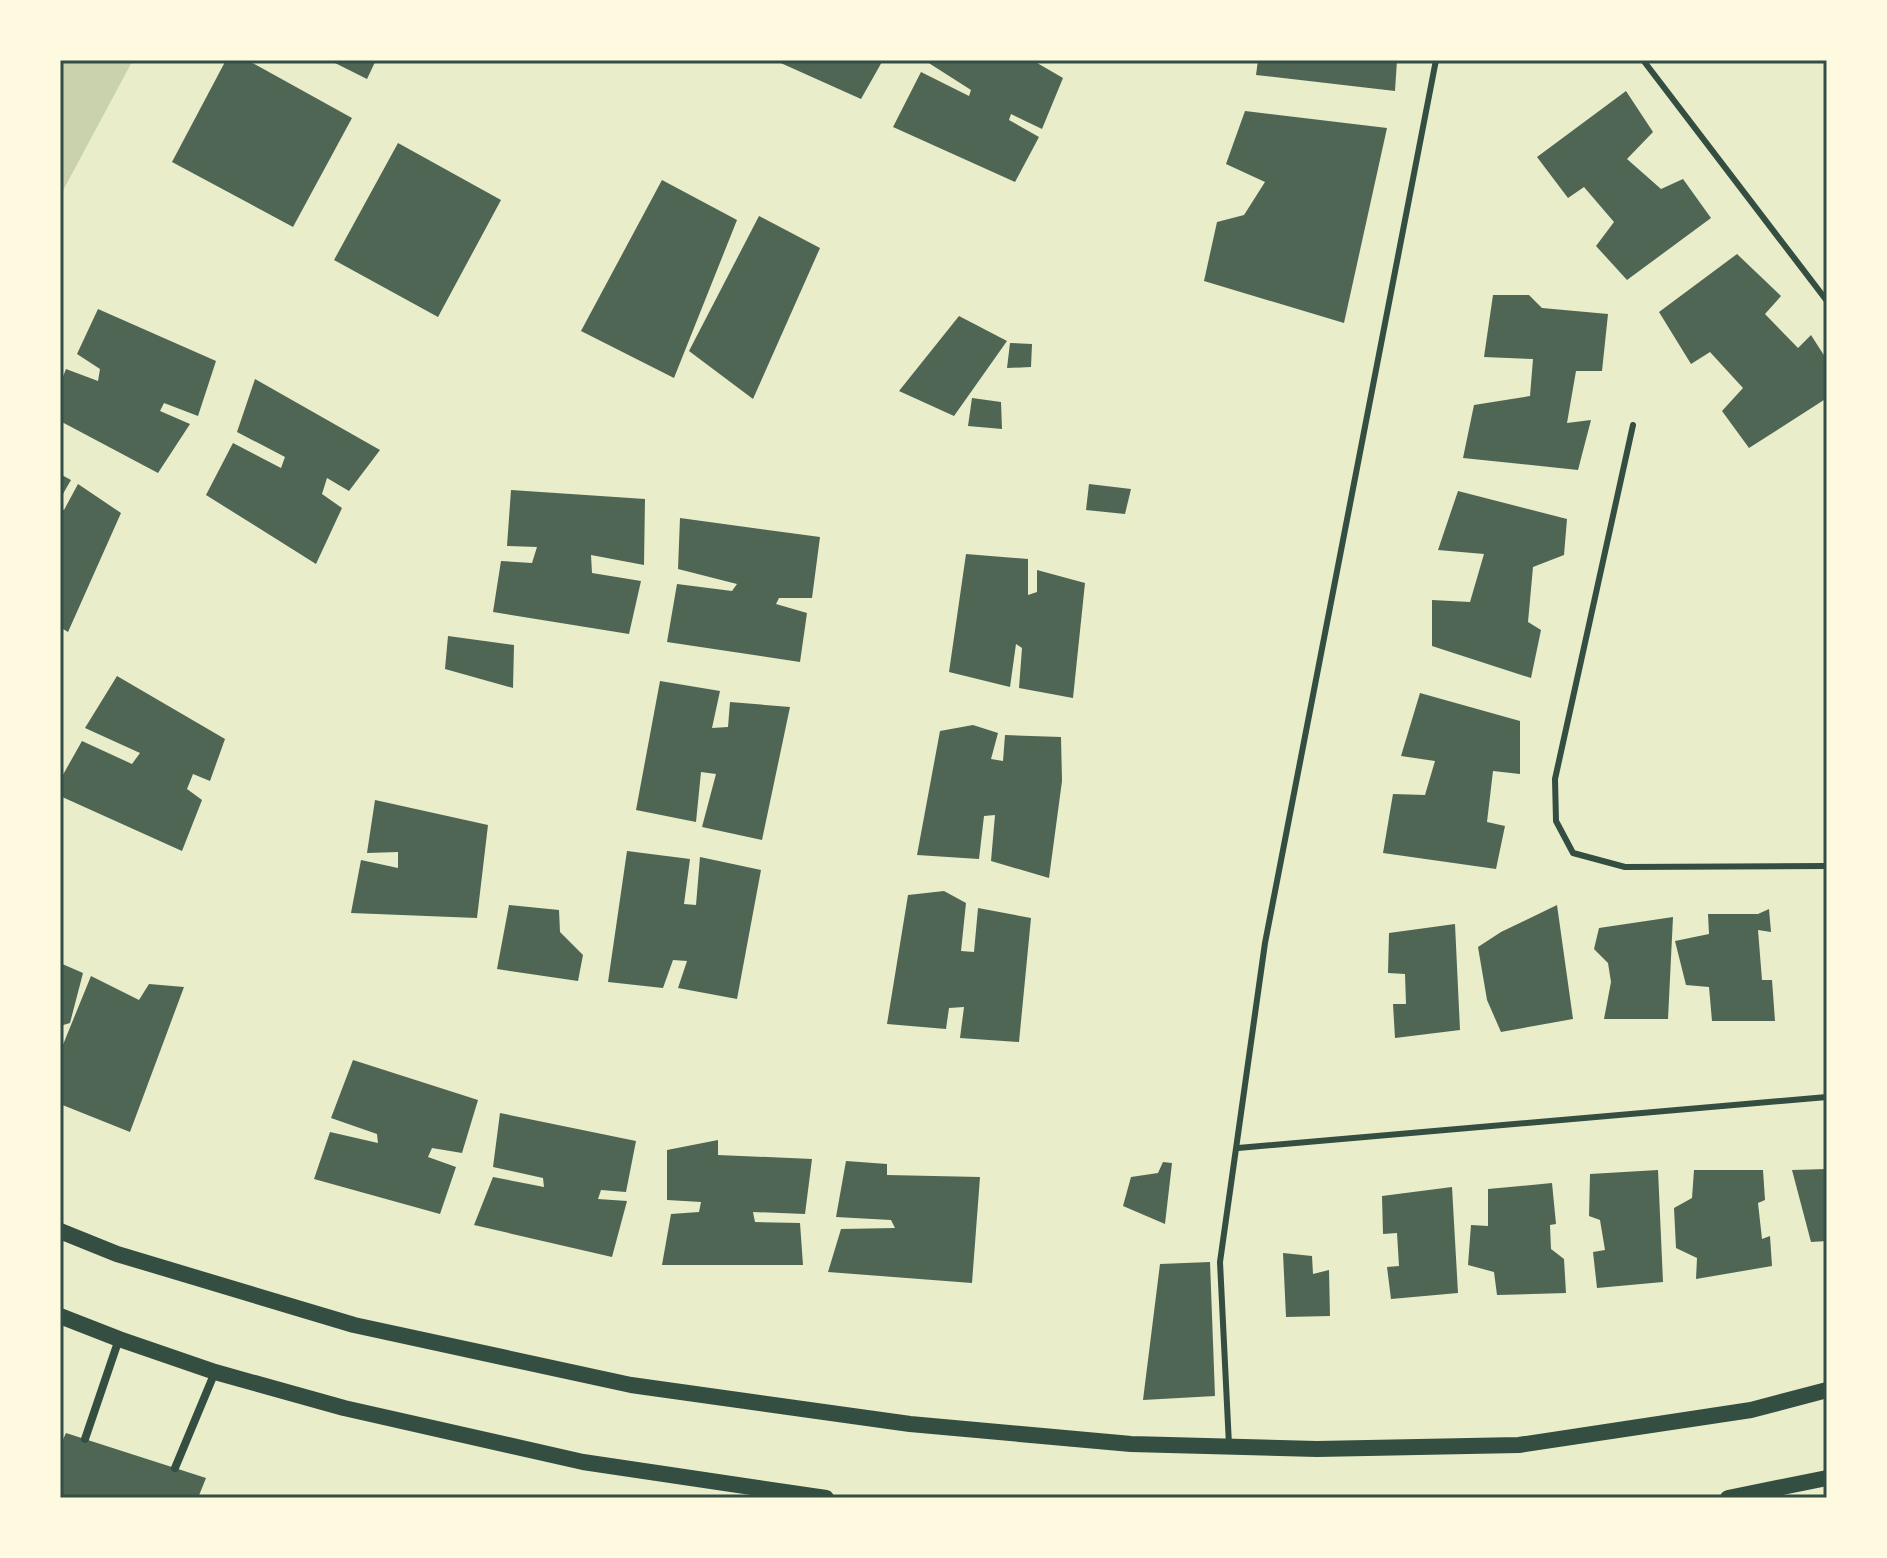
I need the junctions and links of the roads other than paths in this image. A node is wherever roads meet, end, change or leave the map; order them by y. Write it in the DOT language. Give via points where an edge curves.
graph roads {
  1 [pos="1436,60"];
  2 [pos="1643,60"];
  3 [pos="1827,301"];
  4 [pos="1633,425"];
  5 [pos="1827,866"];
  6 [pos="1827,1097"];
  7 [pos="1238,1148"];
  8 [pos="60,1231"];
  9 [pos="60,1316"];
  10 [pos="119,1339"];
  11 [pos="215,1372"];
  12 [pos="1827,1390"];
  13 [pos="85,1439"];
  14 [pos="1230,1447"];
  15 [pos="175,1468"];
  16 [pos="1827,1478"];
  17 [pos="826,1498"];
  18 [pos="1728,1498"];
  1 -- 7 [label="lane" via="1265,943"];
  2 -- 3 [label="lane"];
  4 -- 5 [label="lane" via="1555,779 1556,821 1573,853 1625,867"];
  6 -- 7 [label="lane"];
  7 -- 14 [label="lane" via="1220,1262"];
  8 -- 14 [label="main road" via="117,1254 354,1325 631,1385 910,1424 1131,1444"];
  9 -- 10 [label="main road"];
  10 -- 11 [label="main road"];
  10 -- 13 [label="street"];
  11 -- 15 [label="street"];
  11 -- 17 [label="main road" via="344,1408 583,1462"];
  12 -- 14 [label="main road" via="1751,1410 1519,1445"];
  16 -- 18 [label="main road"];
}
